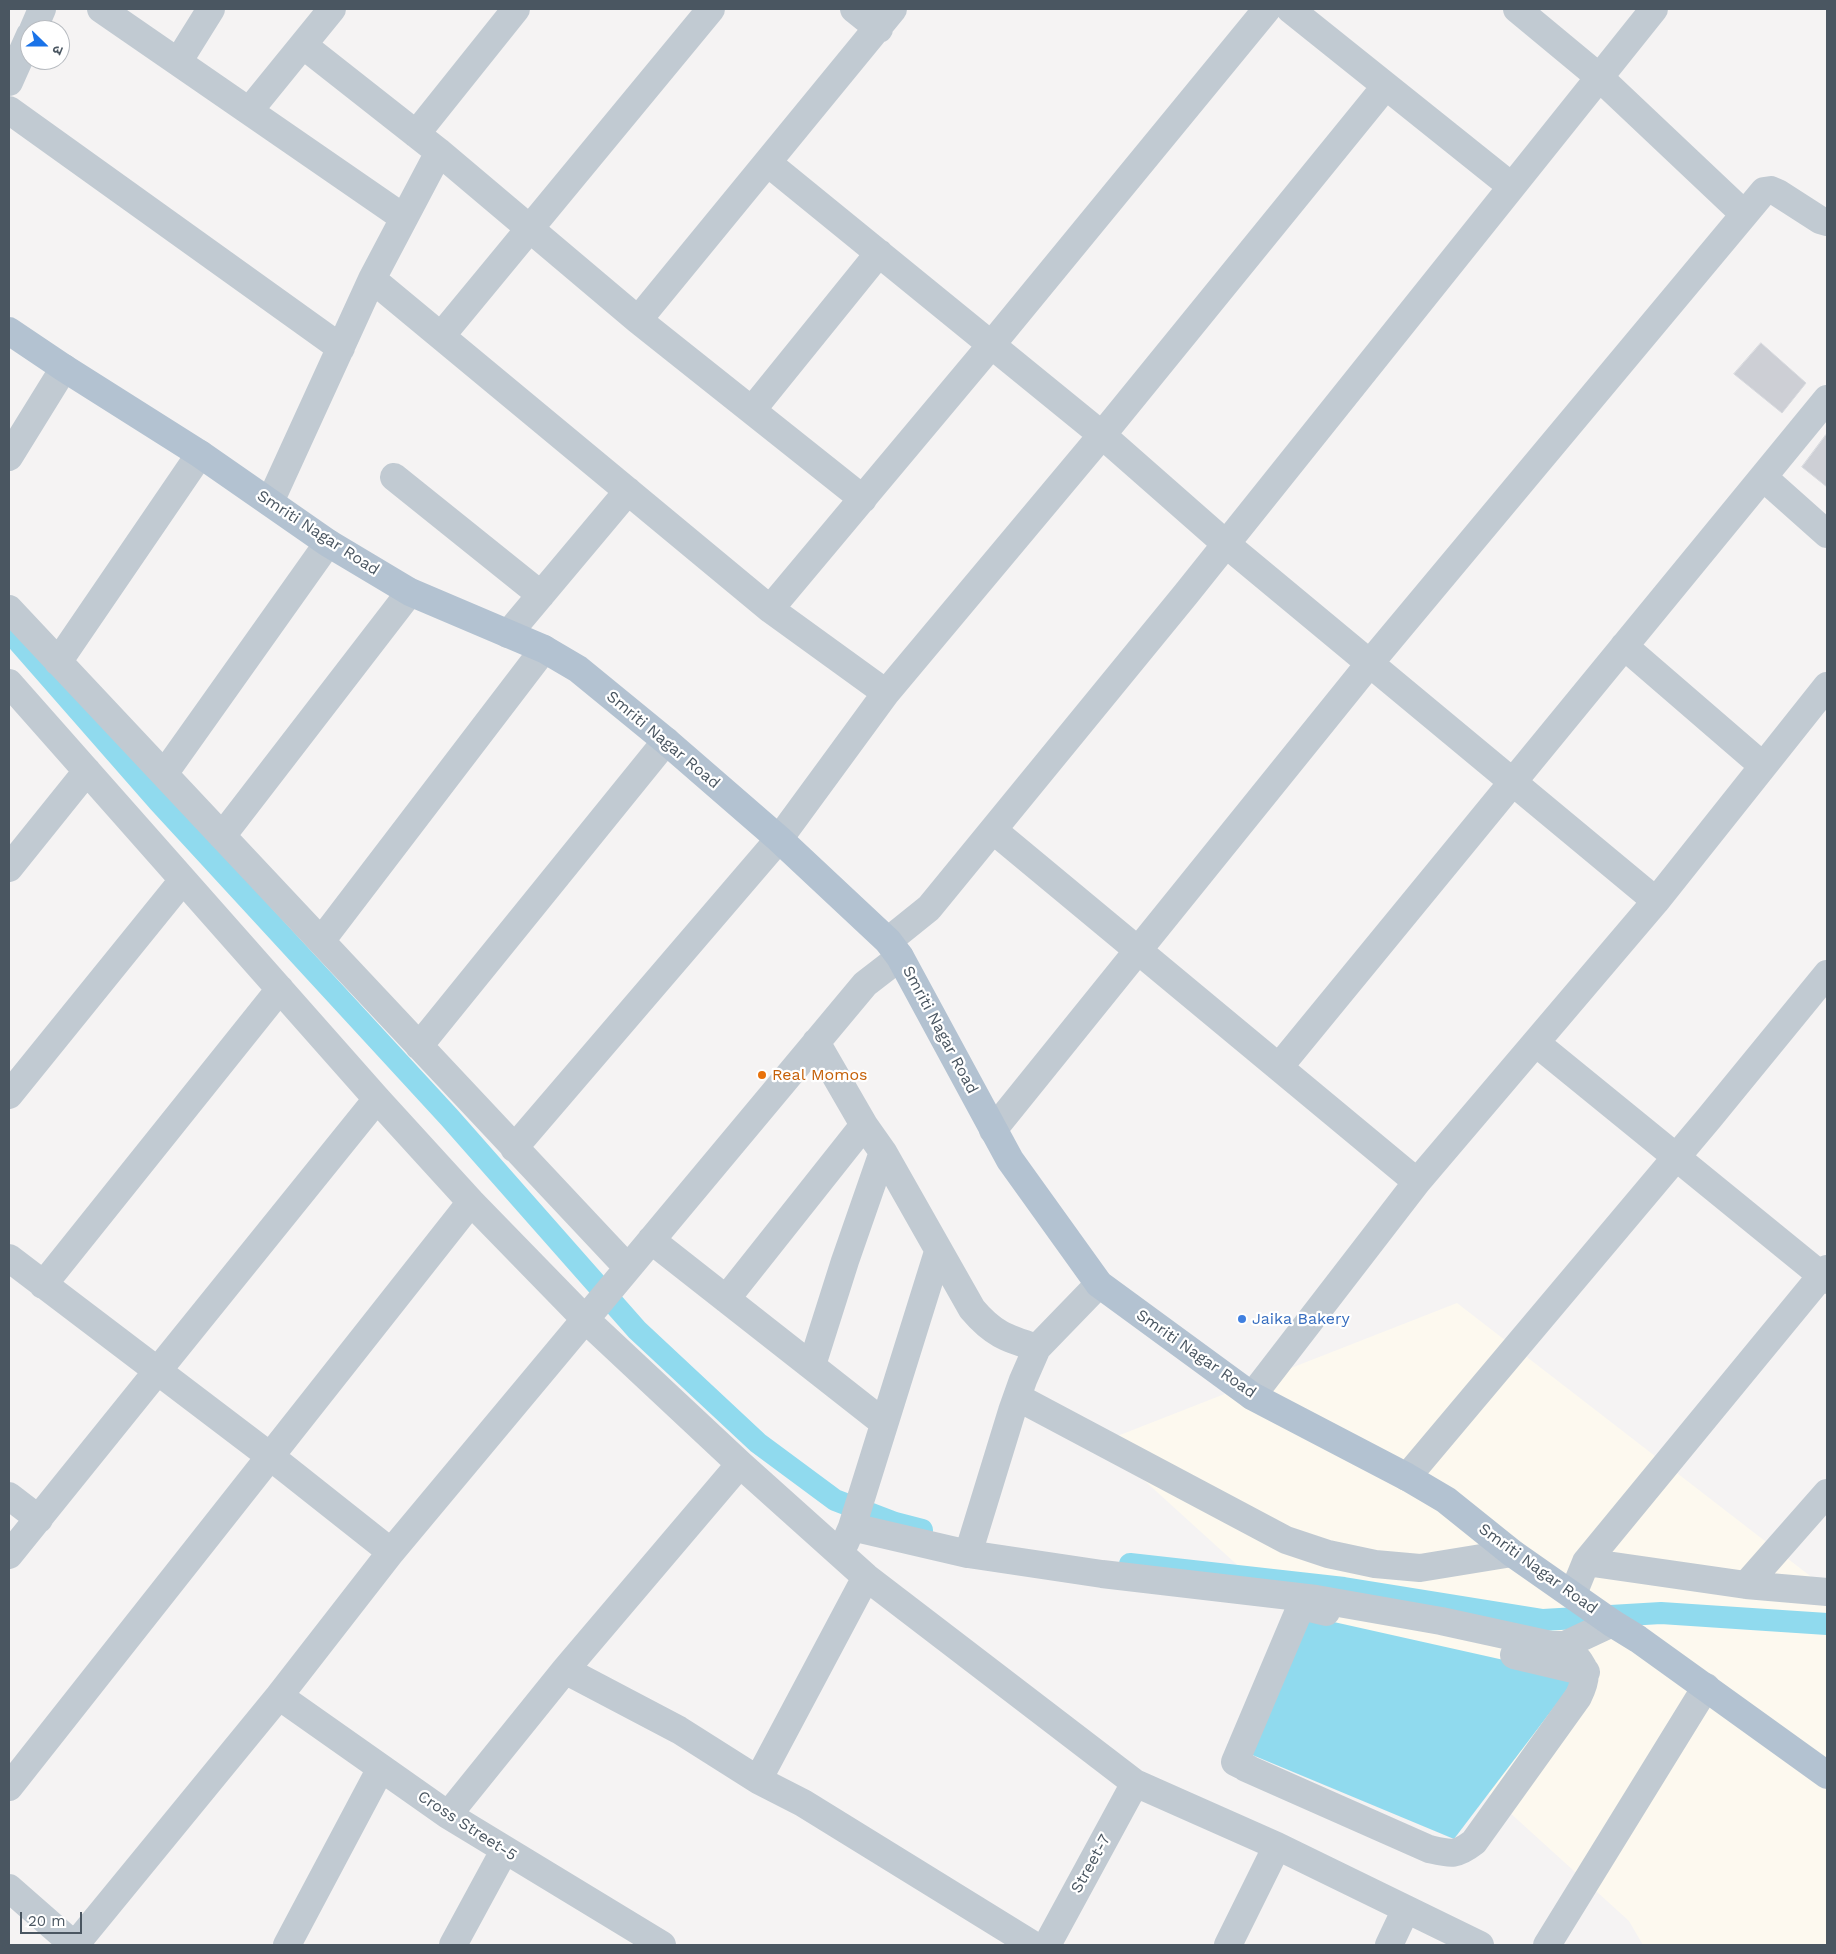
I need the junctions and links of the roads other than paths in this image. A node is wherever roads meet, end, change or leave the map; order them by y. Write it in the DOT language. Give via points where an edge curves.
graph roads {
  1 [pos="101,9"];
  2 [pos="211,9"];
  3 [pos="332,9"];
  4 [pos="516,9"];
  5 [pos="711,9"];
  6 [pos="854,9"];
  7 [pos="1267,9"];
  8 [pos="1290,9"];
  9 [pos="1518,9"];
  10 [pos="1654,9"];
  11 [pos="886,19"];
  12 [pos="303,45"];
  13 [pos="20,58"];
  14 [pos="178,62"];
  15 [pos="1599,77"];
  16 [pos="9,82"];
  17 [pos="1385,87"];
  18 [pos="9,110"];
  19 [pos="249,110"];
  20 [pos="416,134"];
  21 [pos="439,152"];
  22 [pos="768,163"];
  23 [pos="1511,186"];
  24 [pos="1744,214"];
  25 [pos="404,218"];
  26 [pos="1827,222"];
  27 [pos="529,228"];
  28 [pos="879,253"];
  29 [pos="372,279"];
  30 [pos="638,320"];
  31 [pos="9,330"];
  32 [pos="441,336"];
  33 [pos="992,344"];
  34 [pos="341,348"];
  35 [pos="64,368"];
  36 [pos="1827,399"];
  37 [pos="752,410"];
  38 [pos="1102,435"];
  39 [pos="200,454"];
  40 [pos="9,457"];
  41 [pos="394,477"];
  42 [pos="1763,477"];
  43 [pos="628,491"];
  44 [pos="863,499"];
  45 [pos="270,502"];
  46 [pos="1827,534"];
  47 [pos="328,543"];
  48 [pos="1226,544"];
  49 [pos="410,592"];
  50 [pos="541,595"];
  51 [pos="9,609"];
  52 [pos="770,609"];
  53 [pos="508,634"];
  54 [pos="1624,646"];
  55 [pos="544,649"];
  56 [pos="58,662"];
  57 [pos="1370,663"];
  58 [pos="9,683"];
  59 [pos="1827,686"];
  60 [pos="886,693"];
  61 [pos="666,741"];
  62 [pos="1763,766"];
  63 [pos="87,771"];
  64 [pos="164,774"];
  65 [pos="1513,782"];
  66 [pos="993,830"];
  67 [pos="222,836"];
  68 [pos="779,839"];
  69 [pos="9,868"];
  70 [pos="183,880"];
  71 [pos="1656,901"];
  72 [pos="321,941"];
  73 [pos="894,949"];
  74 [pos="1138,950"];
  75 [pos="1827,974"];
  76 [pos="280,989"];
  77 [pos="816,1042"];
  78 [pos="1536,1043"];
  79 [pos="419,1046"];
  80 [pos="1279,1067"];
  81 [pos="9,1095"];
  82 [pos="377,1099"];
  83 [pos="864,1125"];
  84 [pos="993,1130"];
  85 [pos="514,1148"];
  86 [pos="883,1152"];
  87 [pos="1676,1157"];
  88 [pos="1417,1182"];
  89 [pos="471,1202"];
  90 [pos="652,1240"];
  91 [pos="938,1252"];
  92 [pos="9,1258"];
  93 [pos="628,1268"];
  94 [pos="1825,1275"];
  95 [pos="1099,1284"];
  96 [pos="43,1285"];
  97 [pos="726,1299"];
  98 [pos="585,1319"];
  99 [pos="1037,1348"];
  100 [pos="812,1366"];
  101 [pos="156,1371"];
  102 [pos="1252,1396"];
  103 [pos="1017,1397"];
  104 [pos="884,1423"];
  105 [pos="271,1457"];
  106 [pos="740,1464"];
  107 [pos="1407,1477"];
  108 [pos="1827,1493"];
  109 [pos="9,1496"];
  110 [pos="39,1519"];
  111 [pos="852,1527"];
  112 [pos="391,1552"];
  113 [pos="1512,1553"];
  114 [pos="840,1554"];
  115 [pos="968,1554"];
  116 [pos="9,1555"];
  117 [pos="1586,1562"];
  118 [pos="866,1577"];
  119 [pos="1746,1584"];
  120 [pos="1827,1592"];
  121 [pos="1573,1594"];
  122 [pos="1298,1597"];
  123 [pos="1612,1623"];
  124 [pos="1565,1644"];
  125 [pos="565,1670"];
  126 [pos="1586,1672"];
  127 [pos="1706,1687"];
  128 [pos="279,1696"];
  129 [pos="1240,1732"];
  130 [pos="380,1768"];
  131 [pos="1827,1775"];
  132 [pos="758,1780"];
  133 [pos="1135,1783"];
  134 [pos="9,1787"];
  135 [pos="448,1815"];
  136 [pos="1277,1846"];
  137 [pos="504,1851"];
  138 [pos="9,1888"];
  139 [pos="1406,1909"];
  140 [pos="624,1935"];
  141 [pos="74,1945"];
  142 [pos="287,1945"];
  143 [pos="453,1945"];
  144 [pos="662,1945"];
  145 [pos="1033,1945"];
  146 [pos="1047,1945"];
  147 [pos="1228,1945"];
  148 [pos="1389,1945"];
  149 [pos="1480,1945"];
  150 [pos="1547,1945"];
  1 -- 14 [label="street"];
  2 -- 14 [label="street"];
  3 -- 12 [label="street"];
  4 -- 20 [label="street"];
  5 -- 27 [label="street"];
  6 -- 11 [label="street"];
  7 -- 33 [label="street"];
  8 -- 17 [label="street"];
  9 -- 15 [label="street"];
  10 -- 15 [label="street"];
  11 -- 22 [label="street"];
  12 -- 19 [label="street"];
  12 -- 20 [label="street"];
  13 -- 16 [label="street"];
  14 -- 19 [label="street"];
  15 -- 23 [label="street"];
  15 -- 24 [label="street"];
  17 -- 23 [label="street"];
  17 -- 38 [label="street"];
  18 -- 34 [label="street"];
  19 -- 25 [label="street"];
  20 -- 21 [label="street"];
  21 -- 25 [label="street"];
  21 -- 27 [label="street"];
  22 -- 28 [label="street"];
  22 -- 30 [label="street"];
  23 -- 48 [label="street"];
  24 -- 26 [label="street" via="1764,191 1771,190"];
  24 -- 57 [label="street"];
  25 -- 29 [label="street"];
  27 -- 30 [label="street"];
  27 -- 32 [label="street"];
  28 -- 33 [label="street"];
  28 -- 37 [label="street"];
  29 -- 32 [label="street"];
  29 -- 34 [label="street"];
  30 -- 37 [label="street"];
  31 -- 35 [label="main road, Smriti Nagar Road"];
  32 -- 43 [label="street"];
  33 -- 38 [label="street"];
  33 -- 44 [label="street"];
  34 -- 45 [label="street"];
  35 -- 39 [label="main road, Smriti Nagar Road"];
  35 -- 40 [label="street"];
  36 -- 42 [label="street"];
  37 -- 44 [label="street"];
  38 -- 48 [label="street"];
  38 -- 60 [label="street"];
  39 -- 45 [label="main road, Smriti Nagar Road"];
  39 -- 56 [label="street"];
  41 -- 50 [label="street"];
  42 -- 46 [label="street"];
  42 -- 54 [label="street"];
  43 -- 50 [label="street"];
  43 -- 52 [label="street"];
  44 -- 52 [label="street"];
  45 -- 47 [label="main road, Smriti Nagar Road"];
  47 -- 49 [label="main road, Smriti Nagar Road"];
  47 -- 64 [label="street"];
  48 -- 57 [label="street"];
  48 -- 66 [label="street"];
  49 -- 53 [label="main road, Smriti Nagar Road"];
  49 -- 67 [label="street"];
  50 -- 53 [label="street"];
  51 -- 56 [label="street"];
  52 -- 60 [label="street"];
  53 -- 55 [label="main road, Smriti Nagar Road"];
  54 -- 62 [label="street"];
  54 -- 65 [label="street"];
  55 -- 61 [label="main road, Smriti Nagar Road" via="578,669"];
  55 -- 72 [label="street"];
  56 -- 64 [label="street"];
  57 -- 65 [label="street"];
  57 -- 74 [label="street"];
  58 -- 63 [label="street"];
  59 -- 62 [label="street"];
  60 -- 68 [label="street"];
  61 -- 68 [label="main road, Smriti Nagar Road"];
  61 -- 79 [label="street"];
  62 -- 71 [label="street"];
  63 -- 69 [label="street"];
  63 -- 70 [label="street"];
  64 -- 67 [label="street"];
  65 -- 71 [label="street"];
  65 -- 80 [label="street"];
  66 -- 73 [label="street"];
  66 -- 74 [label="street"];
  67 -- 72 [label="street"];
  68 -- 73 [label="main road, Smriti Nagar Road"];
  68 -- 85 [label="street"];
  70 -- 76 [label="street"];
  70 -- 81 [label="street"];
  71 -- 78 [label="street"];
  72 -- 79 [label="street"];
  73 -- 77 [label="street"];
  73 -- 84 [label="main road, Smriti Nagar Road"];
  74 -- 80 [label="street"];
  74 -- 84 [label="street"];
  75 -- 87 [label="street"];
  76 -- 82 [label="street"];
  76 -- 96 [label="street"];
  77 -- 83 [label="street"];
  77 -- 90 [label="street"];
  78 -- 87 [label="street"];
  78 -- 88 [label="street"];
  79 -- 85 [label="street"];
  80 -- 88 [label="street"];
  82 -- 89 [label="street"];
  82 -- 101 [label="street"];
  83 -- 86 [label="street"];
  83 -- 97 [label="street"];
  84 -- 95 [label="main road, Smriti Nagar Road" via="1010,1160"];
  85 -- 93 [label="street"];
  86 -- 91 [label="street"];
  86 -- 100 [label="street"];
  87 -- 94 [label="street"];
  87 -- 107 [label="street"];
  88 -- 102 [label="street"];
  89 -- 98 [label="street"];
  89 -- 105 [label="street"];
  90 -- 93 [label="street"];
  90 -- 97 [label="street"];
  91 -- 99 [label="street" via="986,1326 1010,1340"];
  91 -- 104 [label="street"];
  92 -- 96 [label="street"];
  93 -- 98 [label="street"];
  94 -- 117 [label="street"];
  95 -- 99 [label="street"];
  95 -- 102 [label="main road, Smriti Nagar Road"];
  96 -- 101 [label="street"];
  97 -- 100 [label="street"];
  98 -- 106 [label="street"];
  98 -- 112 [label="street"];
  99 -- 103 [label="street"];
  100 -- 104 [label="street"];
  101 -- 105 [label="street"];
  101 -- 110 [label="street"];
  102 -- 107 [label="main road, Smriti Nagar Road"];
  103 -- 113 [label="street" via="1286,1540 1328,1554 1375,1564 1420,1568"];
  103 -- 115 [label="street"];
  104 -- 111 [label="street"];
  105 -- 112 [label="street"];
  105 -- 134 [label="street"];
  106 -- 114 [label="street"];
  106 -- 125 [label="street"];
  107 -- 113 [label="main road, Smriti Nagar Road" via="1446,1500"];
  108 -- 119 [label="street"];
  109 -- 110 [label="street"];
  110 -- 116 [label="street"];
  111 -- 114 [label="street"];
  111 -- 115 [label="street"];
  112 -- 128 [label="street"];
  113 -- 121 [label="main road, Smriti Nagar Road"];
  114 -- 118 [label="street"];
  115 -- 122 [label="street" via="1102,1574"];
  117 -- 119 [label="street"];
  117 -- 121 [label="street"];
  118 -- 132 [label="street"];
  118 -- 133 [label="street"];
  119 -- 120 [label="street"];
  121 -- 123 [label="main road, Smriti Nagar Road"];
  122 -- 124 [label="street" via="1442,1621 1552,1645"];
  122 -- 129 [label="street"];
  123 -- 124 [label="street"];
  123 -- 127 [label="main road, Smriti Nagar Road"];
  124 -- 126 [label="street"];
  125 -- 132 [label="street" via="679,1730"];
  125 -- 135 [label="street"];
  126 -- 126 [label="street" via="1578,1697 1474,1842 1461,1852 1429,1849 1235,1762 1301,1606"];
  127 -- 131 [label="main road, Smriti Nagar Road"];
  127 -- 150 [label="street"];
  128 -- 130 [label="street, Cross Street-5"];
  128 -- 141 [label="street"];
  130 -- 135 [label="street, Cross Street-5"];
  130 -- 142 [label="street"];
  132 -- 145 [label="street" via="803,1803"];
  133 -- 136 [label="street"];
  133 -- 146 [label="street, Street-7"];
  135 -- 137 [label="street, Cross Street-5"];
  136 -- 139 [label="street"];
  136 -- 147 [label="street"];
  137 -- 140 [label="street, Cross Street-5"];
  137 -- 143 [label="street"];
  138 -- 141 [label="street"];
  139 -- 148 [label="street"];
  139 -- 149 [label="street"];
  140 -- 144 [label="street, Cross Street-5"];
}
